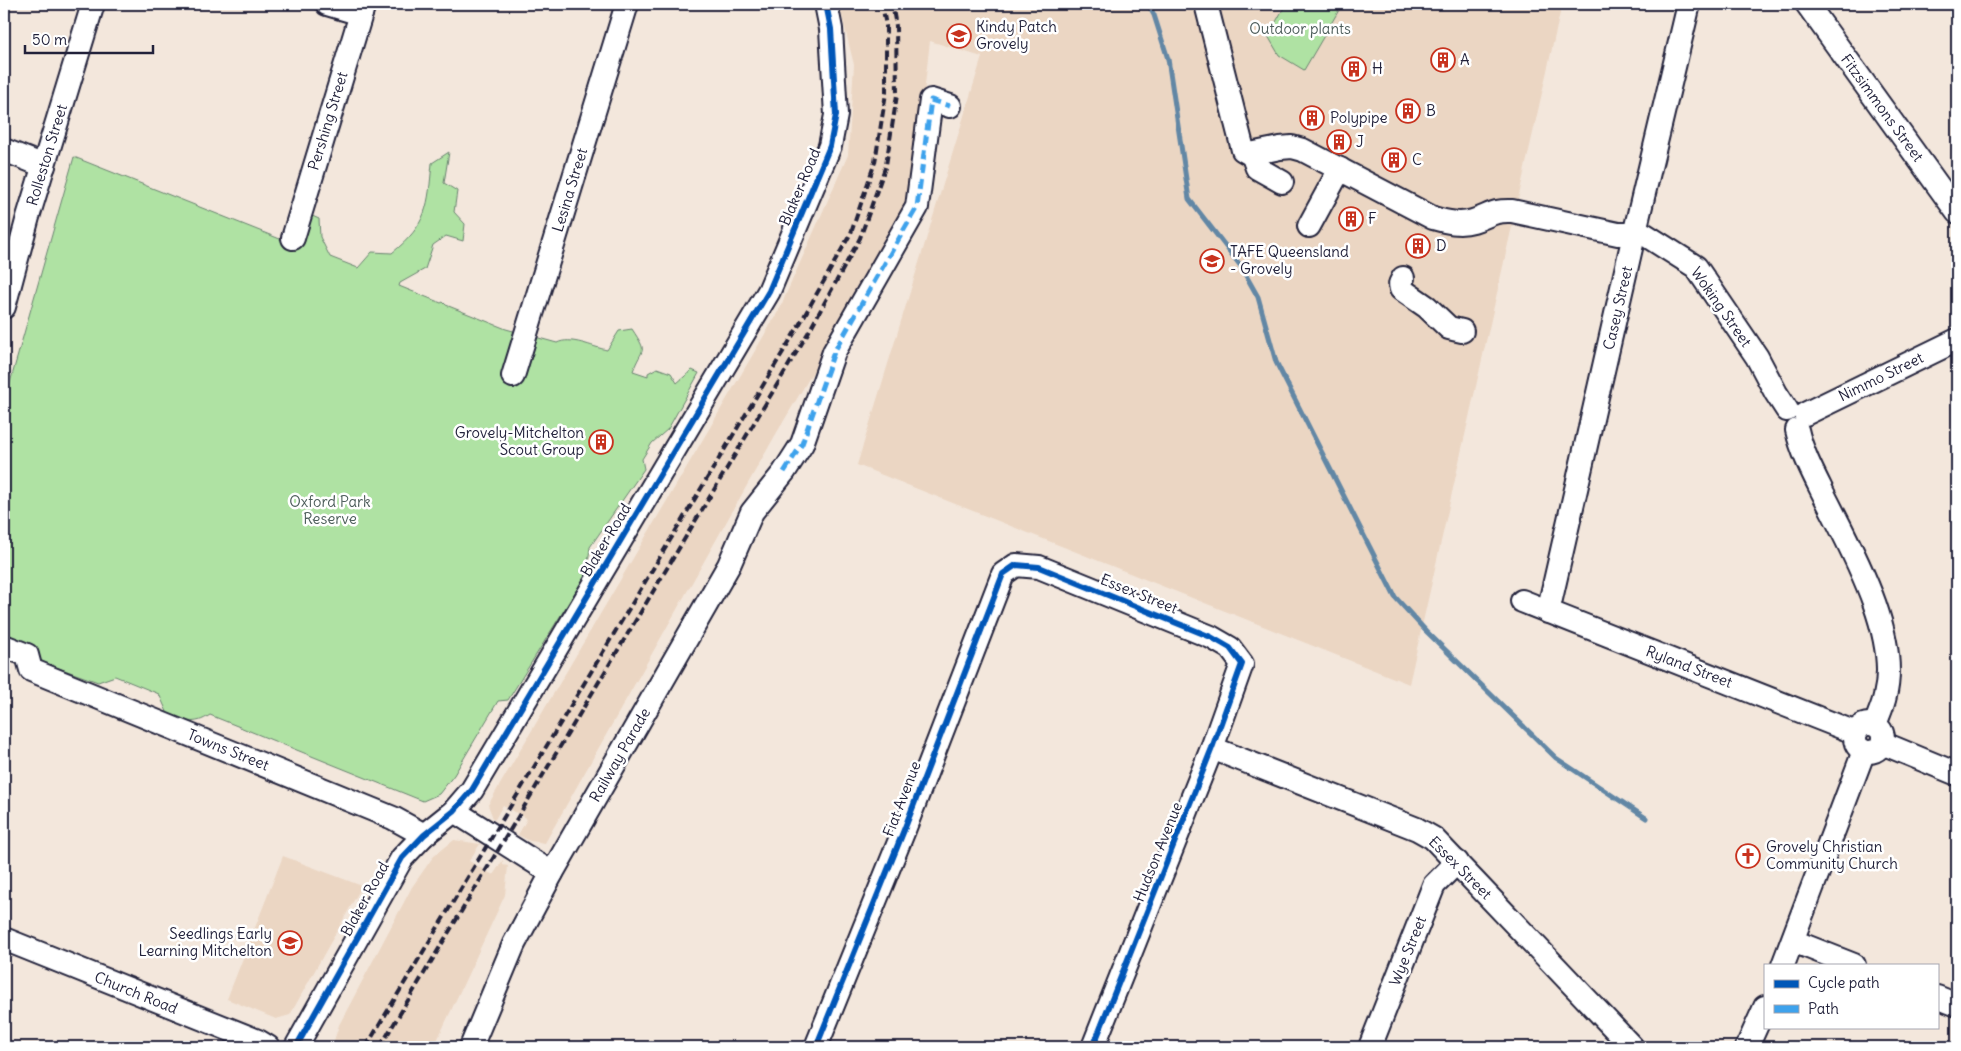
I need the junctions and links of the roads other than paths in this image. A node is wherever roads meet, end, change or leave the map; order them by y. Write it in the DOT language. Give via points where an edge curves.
graph roads {
  1 [pos="93,4"];
  2 [pos="327,4"];
  3 [pos="627,4"];
  4 [pos="826,4"];
  5 [pos="1206,4"];
  6 [pos="1690,4"];
  7 [pos="1807,4"];
  8 [pos="362,9"];
  9 [pos="950,106"];
  10 [pos="4,150"];
  11 [pos="1252,154"];
  12 [pos="44,166"];
  13 [pos="1340,169"];
  14 [pos="1282,182"];
  15 [pos="1957,212"];
  16 [pos="1308,226"];
  17 [pos="1634,235"];
  18 [pos="293,238"];
  19 [pos="1402,278"];
  20 [pos="4,307"];
  21 [pos="1462,331"];
  22 [pos="1957,340"];
  23 [pos="513,376"];
  24 [pos="1796,418"];
  25 [pos="1016,565"];
  26 [pos="1522,601"];
  27 [pos="1548,612"];
  28 [pos="4,646"];
  29 [pos="1242,664"];
  30 [pos="1869,738"];
  31 [pos="1212,748"];
  32 [pos="1957,774"];
  33 [pos="454,811"];
  34 [pos="424,835"];
  35 [pos="1457,862"];
  36 [pos="552,873"];
  37 [pos="4,939"];
  38 [pos="1793,941"];
  39 [pos="1783,964"];
  40 [pos="1851,964"];
  41 [pos="1938,997"];
  42 [pos="1957,1005"];
  43 [pos="1764,1009"];
  44 [pos="268,1047"];
  45 [pos="296,1047"];
  46 [pos="472,1047"];
  47 [pos="816,1047"];
  48 [pos="1093,1047"];
  49 [pos="1370,1047"];
  50 [pos="1632,1047"];
  51 [pos="1747,1047"];
  1 -- 12 [label="street, Rolleston Street"];
  2 -- 8 [label="street"];
  3 -- 23 [label="street, Lesina Street"];
  4 -- 33 [label="street, Blaker Road" via="831,29 836,116 830,146 769,291 472,790"];
  5 -- 11 [label="street" via="1243,150"];
  6 -- 17 [label="street, Casey Street"];
  7 -- 15 [label="street, Fitzsimmons Street"];
  8 -- 18 [label="street, Pershing Street"];
  9 -- 36 [label="street, Railway Parade" via="931,100 917,207 834,352 802,444 752,512 729,565"];
  10 -- 12 [label="street"];
  11 -- 13 [label="street" via="1292,147"];
  11 -- 14 [label="street" via="1256,168"];
  12 -- 20 [label="street, Rolleston Street"];
  13 -- 16 [label="street"];
  13 -- 17 [label="street, Woking Street" via="1444,221 1460,224 1498,210 1512,211"];
  17 -- 24 [label="street, Woking Street" via="1644,234 1696,267 1757,357 1776,393"];
  17 -- 27 [label="street, Casey Street"];
  19 -- 21 [label="street" via="1401,289 1449,328"];
  22 -- 24 [label="street, Nimmo Street"];
  24 -- 30 [label="street, Woking Street" via="1806,457 1874,598 1885,646 1886,696"];
  25 -- 29 [label="street, Essex Street" via="1039,567 1211,637 1230,648"];
  25 -- 47 [label="street, Fiat Avenue" via="1004,574"];
  26 -- 27 [label="street, Ryland Street"];
  27 -- 30 [label="street, Ryland Street"];
  28 -- 34 [label="street, Towns Street" via="27,655 31,670 384,814"];
  29 -- 31 [label="street, Hudson Avenue"];
  30 -- 32 [label="street, Ryland Street"];
  30 -- 38 [label="street, Woking Street"];
  31 -- 35 [label="street, Essex Street" via="1417,829 1433,838"];
  31 -- 48 [label="street, Hudson Avenue"];
  33 -- 34 [label="street, Blaker Road"];
  33 -- 36 [label="street"];
  34 -- 45 [label="street, Blaker Road" via="402,858"];
  35 -- 49 [label="street, Wye Street" via="1434,885"];
  35 -- 50 [label="street, Essex Street"];
  36 -- 46 [label="street, Railway Parade" via="514,944"];
  37 -- 44 [label="street, Church Road"];
  38 -- 39 [label="street, Woking Street"];
  38 -- 40 [label="street"];
  41 -- 42 [label="street"];
  43 -- 51 [label="street"];
}
